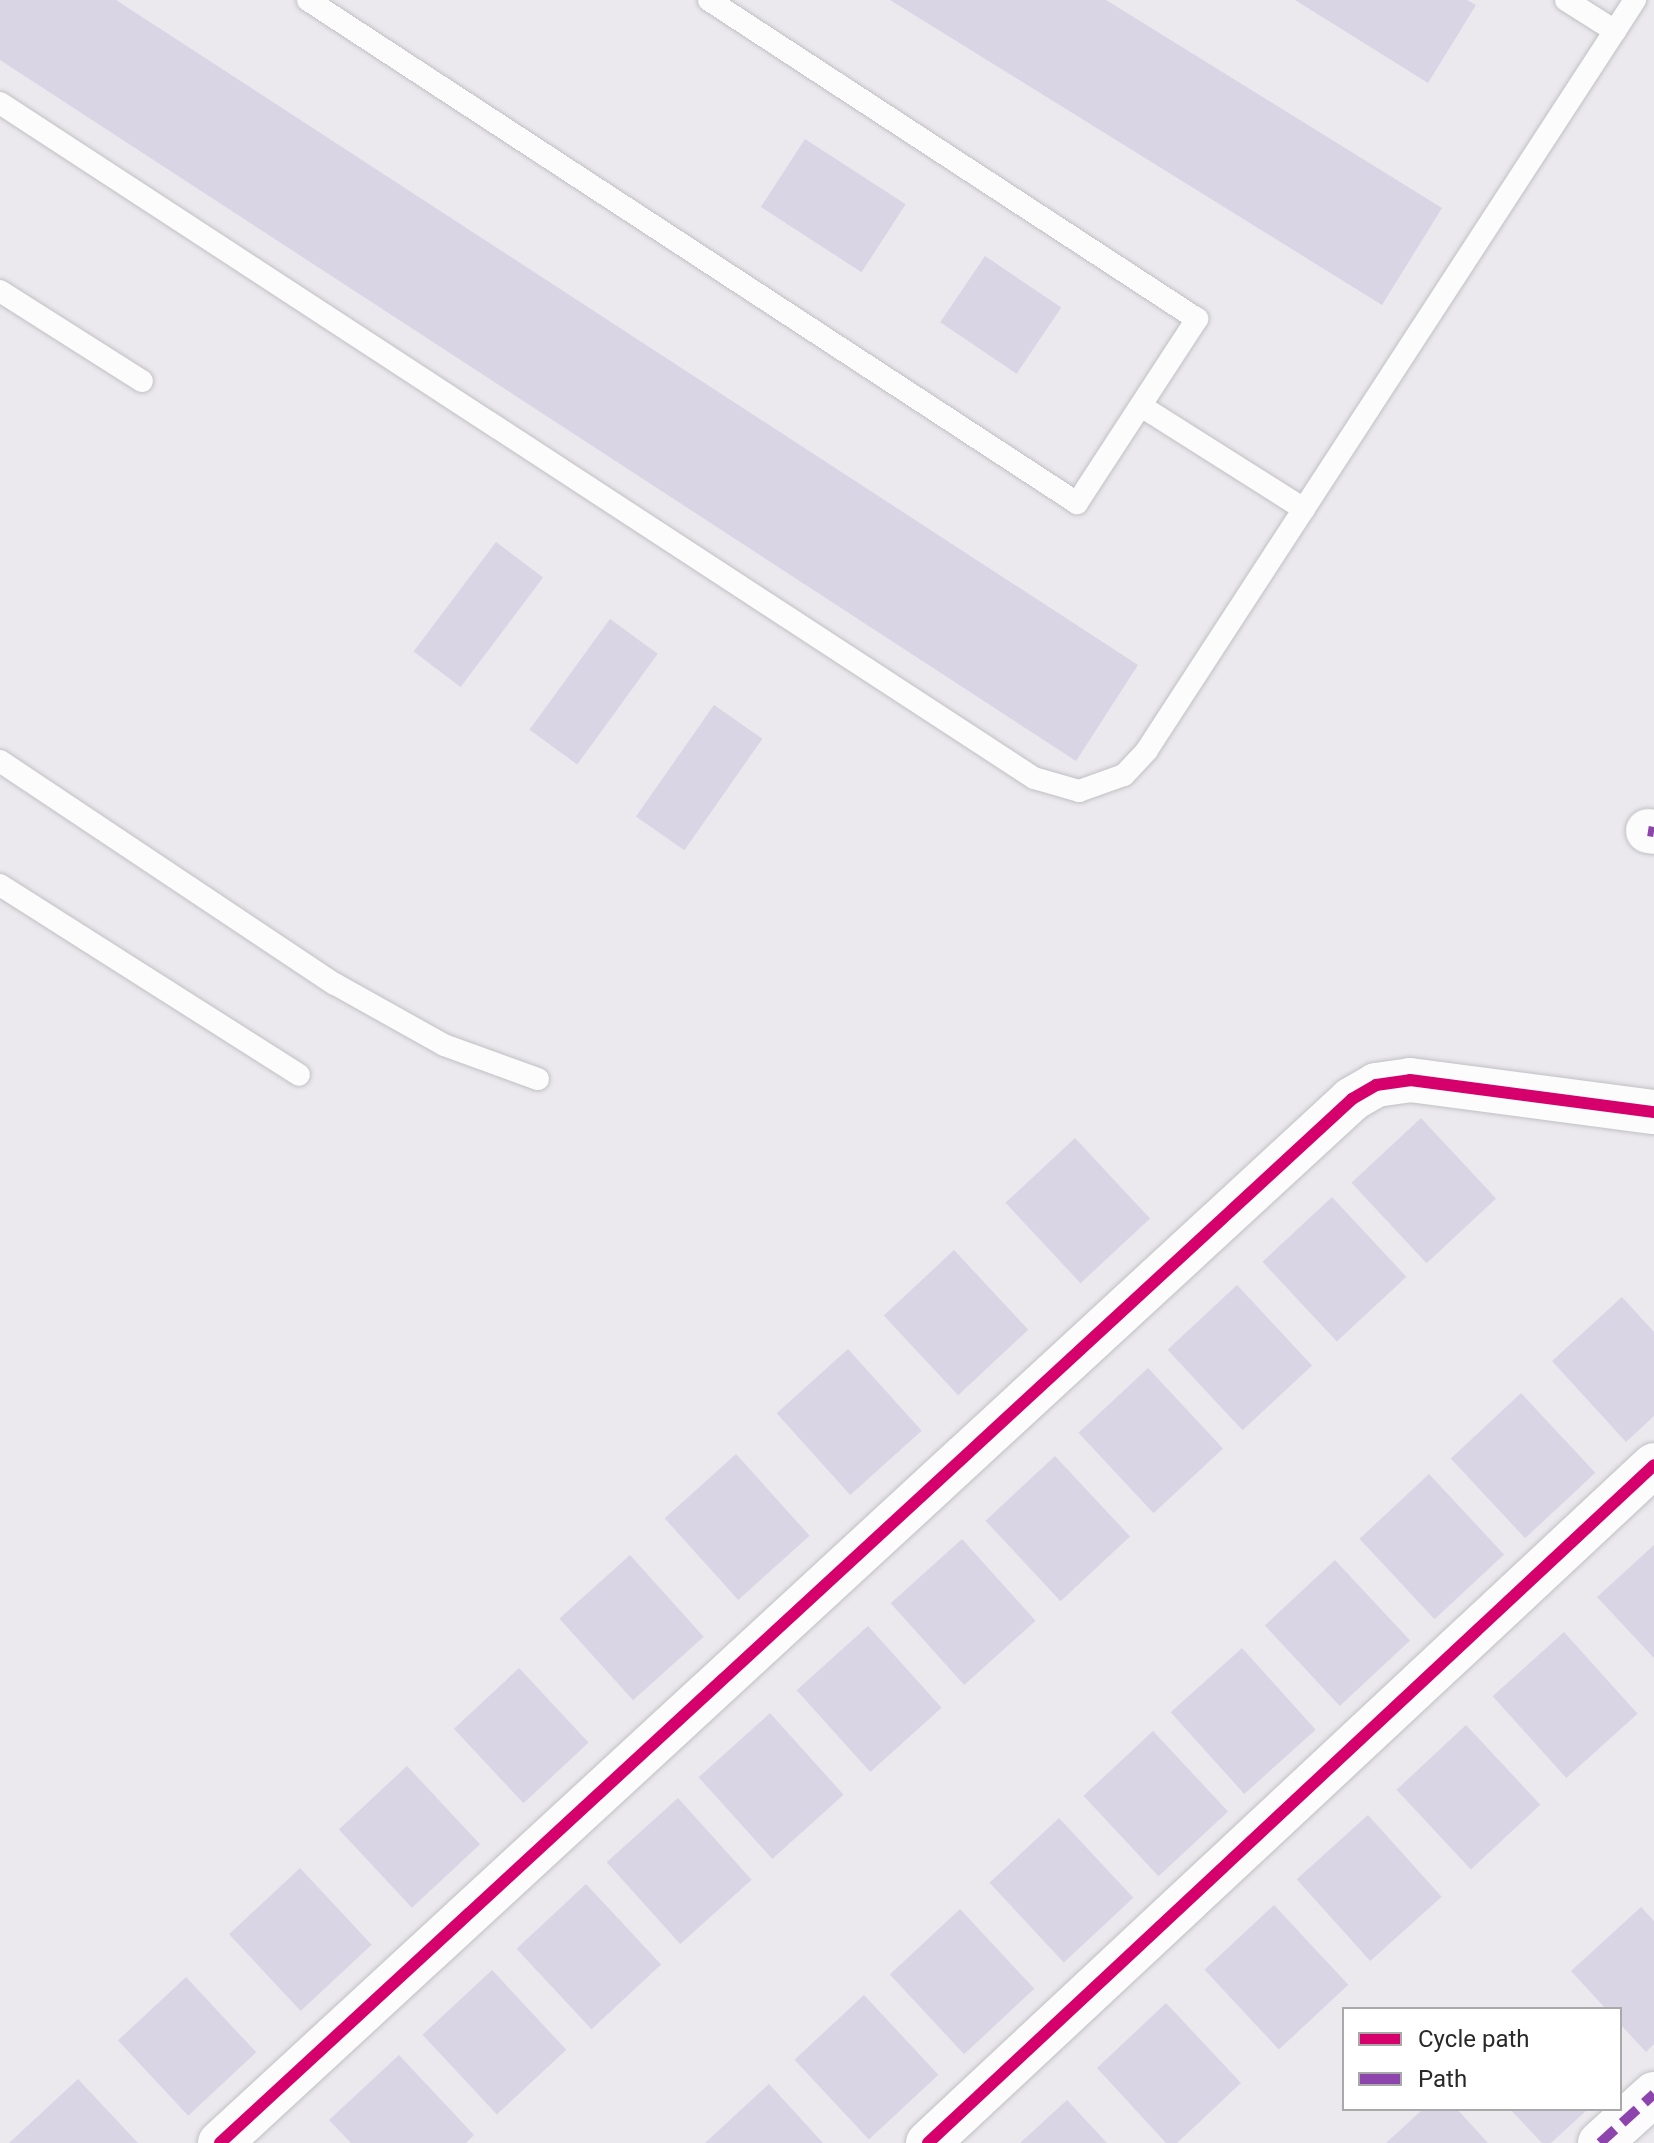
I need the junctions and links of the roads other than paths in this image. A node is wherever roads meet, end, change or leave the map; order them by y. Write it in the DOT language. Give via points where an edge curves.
graph roads {
  1 [pos="308,0"];
  2 [pos="709,0"];
  3 [pos="1566,0"];
  4 [pos="1635,0"];
  5 [pos="1615,31"];
  6 [pos="0,103"];
  7 [pos="0,291"];
  8 [pos="142,381"];
  9 [pos="1141,406"];
  10 [pos="1304,509"];
  11 [pos="0,761"];
  12 [pos="0,885"];
  13 [pos="299,1075"];
  14 [pos="538,1079"];
  15 [pos="1654,1112"];
  16 [pos="1654,1465"];
  17 [pos="1654,2094"];
  18 [pos="220,2143"];
  19 [pos="928,2143"];
  20 [pos="1600,2143"];
  1 -- 9 [label="lane" via="1077,503"];
  2 -- 9 [label="lane" via="1197,319"];
  3 -- 5 [label="lane"];
  4 -- 5 [label="lane"];
  5 -- 10 [label="lane"];
  6 -- 10 [label="lane" via="1048,785 1094,788 1137,763"];
  7 -- 8 [label="lane"];
  9 -- 10 [label="lane"];
  11 -- 14 [label="lane" via="335,984 444,1045"];
  12 -- 13 [label="lane"];
  15 -- 18 [label="street" via="1410,1080 1376,1085 1352,1099"];
  16 -- 19 [label="street"];
  17 -- 20 [label="street"];
}
